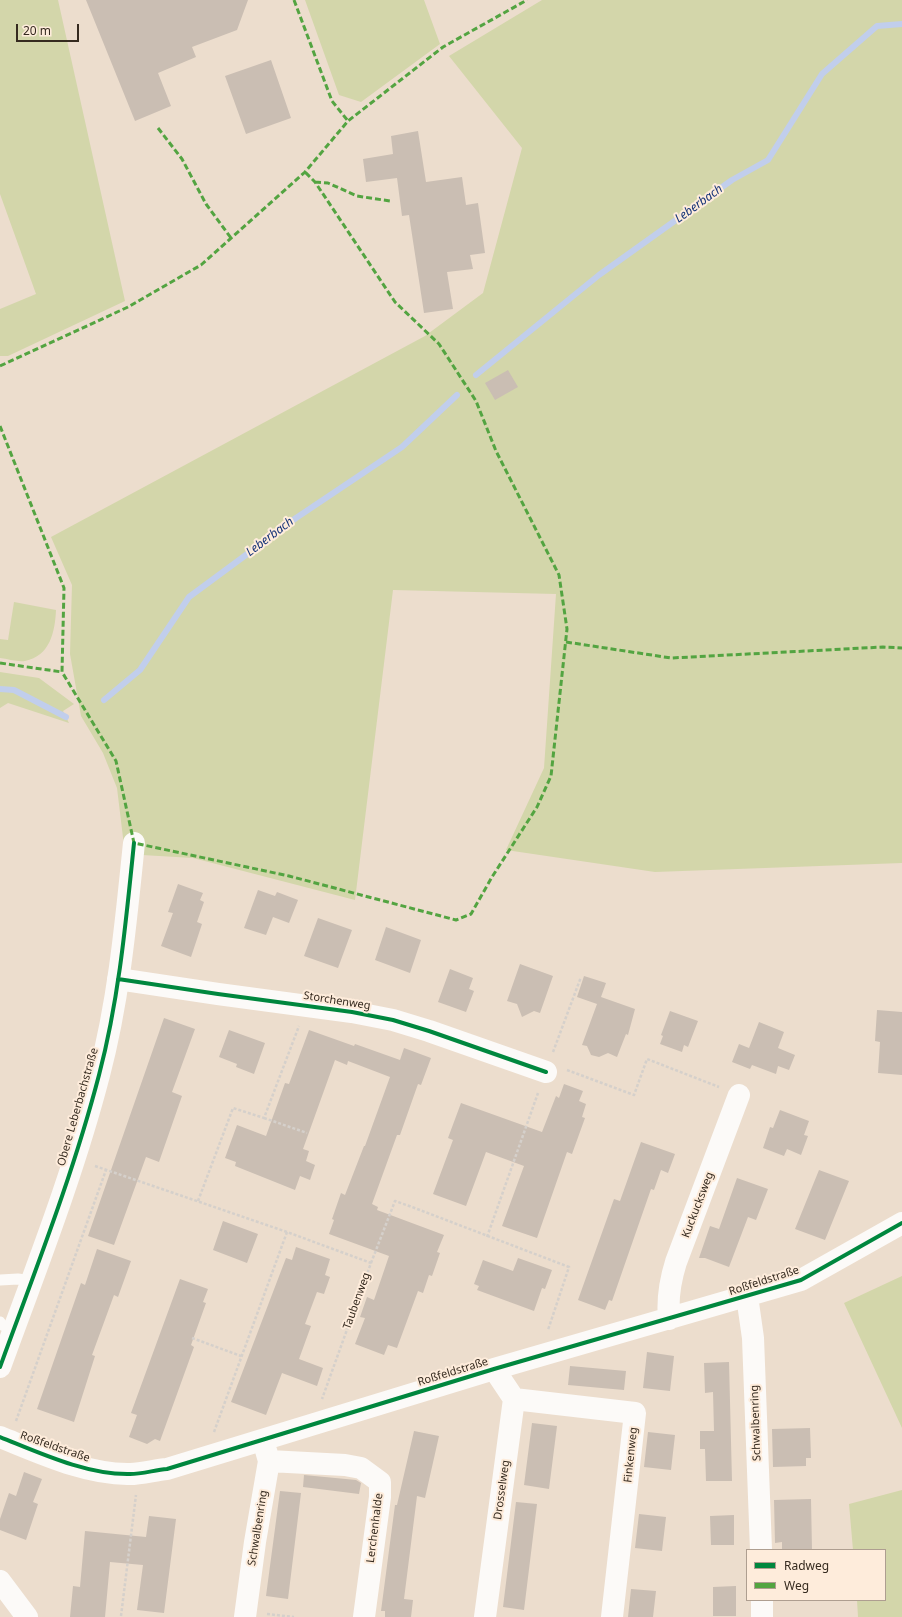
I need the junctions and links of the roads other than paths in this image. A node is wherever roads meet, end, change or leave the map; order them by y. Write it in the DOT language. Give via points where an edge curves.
graph roads {
  1 [pos="134,843"];
  2 [pos="118,978"];
  3 [pos="547,1067"];
  4 [pos="739,1095"];
  5 [pos="902,1223"];
  6 [pos="0,1280"];
  7 [pos="31,1281"];
  8 [pos="748,1296"];
  9 [pos="669,1318"];
  10 [pos="7,1325"];
  11 [pos="0,1367"];
  12 [pos="494,1369"];
  13 [pos="514,1399"];
  14 [pos="4,1439"];
  15 [pos="263,1440"];
  16 [pos="269,1461"];
  17 [pos="761,1549"];
  18 [pos="0,1581"];
  19 [pos="762,1601"];
  20 [pos="245,1615"];
  21 [pos="27,1617"];
  22 [pos="364,1617"];
  23 [pos="485,1617"];
  24 [pos="612,1617"];
  25 [pos="762,1617"];
  1 -- 2 [label="street, Obere Leberbachstraße"];
  2 -- 3 [label="street, Storchenweg" via="361,1013 400,1022"];
  2 -- 7 [label="street, Obere Leberbachstraße" via="99,1074 74,1159"];
  4 -- 9 [label="street, Kuckucksweg" via="676,1262 670,1284"];
  5 -- 8 [label="street, Roßfeldstraße" via="801,1280"];
  6 -- 7 [label="lane"];
  7 -- 10 [label="street, Obere Leberbachstraße"];
  8 -- 9 [label="street, Roßfeldstraße"];
  8 -- 17 [label="street, Schwalbenring" via="753,1338"];
  9 -- 12 [label="street, Roßfeldstraße"];
  10 -- 11 [label="street, Obere Leberbachstraße"];
  12 -- 13 [label="street"];
  12 -- 15 [label="street, Roßfeldstraße"];
  13 -- 23 [label="street, Drosselweg"];
  13 -- 24 [label="street, Finkenweg" via="635,1413"];
  14 -- 15 [label="street, Roßfeldstraße" via="95,1470 131,1474 167,1468"];
  15 -- 16 [label="street, Schwalbenring"];
  16 -- 20 [label="street, Schwalbenring"];
  16 -- 22 [label="street, Lerchenhalde" via="351,1466 361,1468 380,1482"];
  18 -- 21 [label="street"];
  19 -- 25 [label="street"];
}
